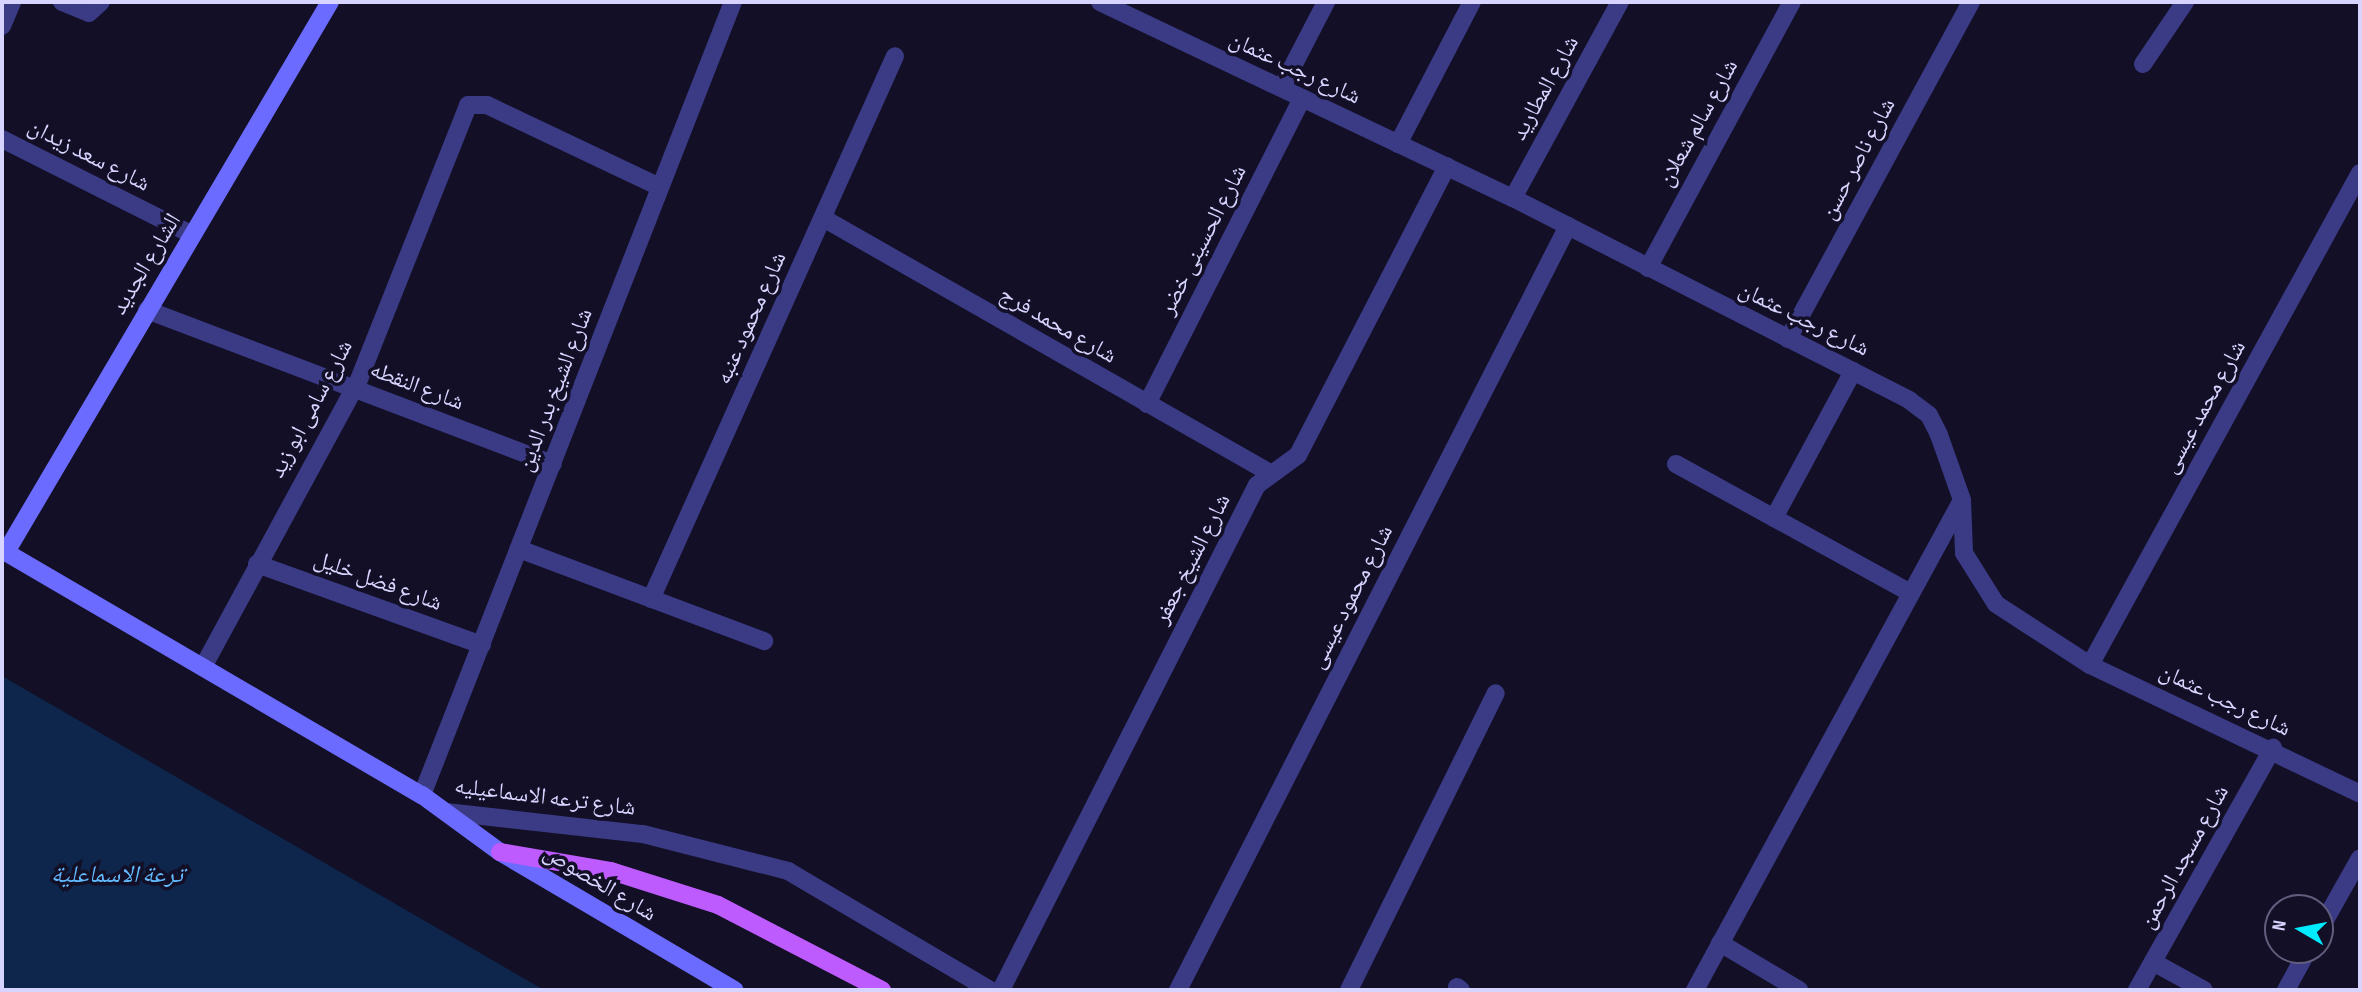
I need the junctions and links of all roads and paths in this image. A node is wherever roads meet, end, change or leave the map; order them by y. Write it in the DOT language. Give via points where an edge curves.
graph roads {
  1 [pos="12,2"];
  2 [pos="62,2"];
  3 [pos="101,2"];
  4 [pos="330,2"];
  5 [pos="733,2"];
  6 [pos="1101,2"];
  7 [pos="1326,2"];
  8 [pos="1472,2"];
  9 [pos="1620,2"];
  10 [pos="1792,2"];
  11 [pos="1971,2"];
  12 [pos="2185,2"];
  13 [pos="2,26"];
  14 [pos="895,56"];
  15 [pos="2143,64"];
  16 [pos="1282,87"];
  17 [pos="1302,98"];
  18 [pos="2,139"];
  19 [pos="1398,144"];
  20 [pos="1447,166"];
  21 [pos="2360,173"];
  22 [pos="660,187"];
  23 [pos="1513,198"];
  24 [pos="823,218"];
  25 [pos="1568,226"];
  26 [pos="191,234"];
  27 [pos="1648,268"];
  28 [pos="147,310"];
  29 [pos="1788,339"];
  30 [pos="1853,372"];
  31 [pos="354,389"];
  32 [pos="1147,404"];
  33 [pos="553,464"];
  34 [pos="1676,464"];
  35 [pos="1270,473"];
  36 [pos="1962,500"];
  37 [pos="1774,518"];
  38 [pos="519,549"];
  39 [pos="4,551"];
  40 [pos="257,564"];
  41 [pos="1912,593"];
  42 [pos="651,599"];
  43 [pos="764,641"];
  44 [pos="482,645"];
  45 [pos="2090,665"];
  46 [pos="203,667"];
  47 [pos="1496,693"];
  48 [pos="2273,748"];
  49 [pos="2360,794"];
  50 [pos="422,795"];
  51 [pos="446,812"];
  52 [pos="500,852"];
  53 [pos="2360,858"];
  54 [pos="2334,904"];
  55 [pos="1720,943"];
  56 [pos="2153,962"];
  57 [pos="2300,964"];
  58 [pos="734,990"];
  59 [pos="882,990"];
  60 [pos="990,990"];
  61 [pos="1001,990"];
  62 [pos="1178,990"];
  63 [pos="1349,990"];
  64 [pos="1695,990"];
  65 [pos="1799,990"];
  66 [pos="2137,990"];
  67 [pos="2204,990"];
  68 [pos="2286,990"];
  1 -- 13 [label="street"];
  2 -- 3 [label="street" via="89,13"];
  4 -- 26 [label="main road, الشارع الجديد"];
  5 -- 22 [label="street, شارع الشيخ بدر الدين"];
  6 -- 16 [label="street, شارع رجب عثمان"];
  7 -- 16 [label="street"];
  8 -- 19 [label="street"];
  9 -- 23 [label="street, شارع المطاريد"];
  10 -- 27 [label="street, شارع سالم شعلان"];
  11 -- 29 [label="street, شارع ناصر حسن"];
  12 -- 15 [label="street"];
  14 -- 24 [label="street, شارع محمود عنبه"];
  16 -- 17 [label="street, شارع رجب عثمان"];
  17 -- 19 [label="street, شارع رجب عثمان"];
  17 -- 32 [label="street, شارع الحسينى خضر"];
  18 -- 26 [label="street, شارع سعد زيدان"];
  19 -- 20 [label="street, شارع رجب عثمان"];
  20 -- 23 [label="street, شارع رجب عثمان"];
  20 -- 35 [label="street, شارع الشيخ جعفر" via="1298,455"];
  21 -- 45 [label="street, شارع محمد عيسى"];
  22 -- 31 [label="street, شارع سامى ابو زيد" via="487,105 466,109"];
  22 -- 33 [label="street, شارع الشيخ بدر الدين"];
  23 -- 25 [label="street, شارع رجب عثمان"];
  24 -- 32 [label="street, شارع محمد فرج"];
  24 -- 42 [label="street, شارع محمود عنبه"];
  25 -- 27 [label="street, شارع رجب عثمان"];
  25 -- 62 [label="street, شارع محمود عيسى"];
  26 -- 28 [label="main road, الشارع الجديد"];
  27 -- 29 [label="street, شارع رجب عثمان"];
  28 -- 31 [label="street, شارع النقطه"];
  28 -- 39 [label="main road, الشارع الجديد"];
  29 -- 30 [label="street, شارع رجب عثمان"];
  30 -- 36 [label="street, شارع رجب عثمان" via="1929,415"];
  30 -- 37 [label="street"];
  31 -- 33 [label="street, شارع النقطه"];
  31 -- 40 [label="street, شارع سامى ابو زيد"];
  32 -- 35 [label="street, شارع محمد فرج"];
  33 -- 38 [label="street, شارع الشيخ بدر الدين"];
  34 -- 37 [label="street"];
  35 -- 61 [label="street, شارع الشيخ جعفر" via="1257,485"];
  36 -- 41 [label="street"];
  36 -- 45 [label="street, شارع رجب عثمان" via="1964,552 1979,583 2014,617"];
  37 -- 41 [label="street"];
  38 -- 42 [label="street"];
  38 -- 44 [label="street, شارع الشيخ بدر الدين"];
  39 -- 46 [label="main road, شارع ترعه الاسماعيليه"];
  40 -- 44 [label="street, شارع فضل خليل"];
  40 -- 46 [label="street, شارع سامى ابو زيد"];
  41 -- 55 [label="street"];
  42 -- 43 [label="street"];
  44 -- 50 [label="street, شارع الشيخ بدر الدين"];
  45 -- 48 [label="street, شارع رجب عثمان"];
  46 -- 50 [label="main road, شارع ترعه الاسماعيليه"];
  47 -- 63 [label="street"];
  48 -- 49 [label="street, شارع رجب عثمان"];
  48 -- 56 [label="street, شارع مسجد الرحمن"];
  50 -- 51 [label="main road, شارع ترعه الاسماعيليه"];
  51 -- 52 [label="main road, شارع الخصوص"];
  51 -- 60 [label="street, شارع ترعه الاسماعيليه" via="643,834 788,871"];
  52 -- 58 [label="main road, شارع الخصوص"];
  52 -- 59 [label="main road" via="611,871 718,905"];
  53 -- 54 [label="street"];
  55 -- 64 [label="street"];
  55 -- 65 [label="street"];
  56 -- 66 [label="street, شارع مسجد الرحمن"];
  56 -- 67 [label="street"];
  57 -- 68 [label="street"];
}
